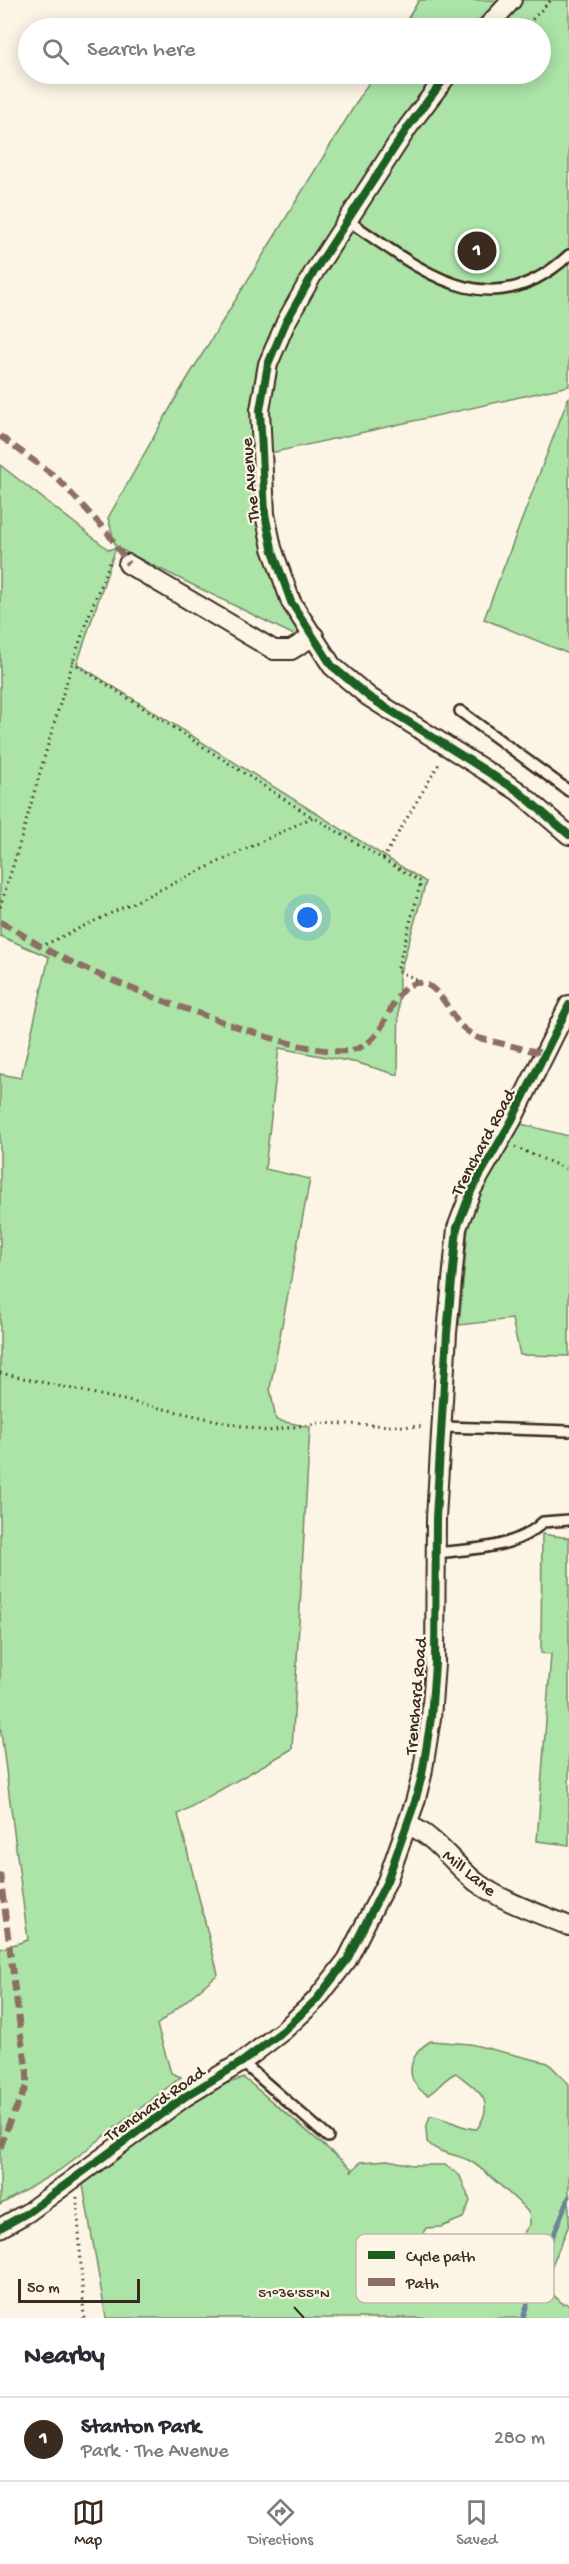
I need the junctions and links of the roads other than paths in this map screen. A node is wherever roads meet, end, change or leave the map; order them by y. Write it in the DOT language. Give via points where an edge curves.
graph roads {
  1 [pos="512,0"];
  2 [pos="495,18"];
  3 [pos="440,84"];
  4 [pos="347,220"];
  5 [pos="569,255"];
  6 [pos="120,560"];
  7 [pos="314,636"];
  8 [pos="460,711"];
  9 [pos="569,791"];
  10 [pos="569,835"];
  11 [pos="567,1015"];
  12 [pos="442,1427"];
  13 [pos="569,1431"];
  14 [pos="569,1520"];
  15 [pos="435,1553"];
  16 [pos="408,1825"];
  17 [pos="569,1926"];
  18 [pos="242,2062"];
  19 [pos="328,2137"];
  20 [pos="0,2228"];
  1 -- 2 [label="street"];
  3 -- 4 [label="street, The Avenue"];
  4 -- 5 [label="lane" via="411,263 461,287 480,291 528,282"];
  4 -- 7 [label="street, The Avenue" via="285,322 268,364 260,410 264,514 272,548 291,602"];
  6 -- 7 [label="street" via="274,650 291,651"];
  7 -- 10 [label="street, The Avenue" via="332,666 369,697 518,791"];
  8 -- 9 [label="lane"];
  11 -- 12 [label="street, Trenchard Road" via="469,1196 457,1228"];
  12 -- 13 [label="lane"];
  12 -- 15 [label="street, Trenchard Road"];
  14 -- 15 [label="lane" via="543,1522 522,1538 486,1547"];
  15 -- 16 [label="street, Trenchard Road" via="431,1718 422,1775"];
  16 -- 17 [label="street, Mill Lane" via="428,1837 485,1888"];
  16 -- 18 [label="street, Trenchard Road" via="387,1881 347,1960 301,2014"];
  18 -- 19 [label="lane"];
  18 -- 20 [label="street, Trenchard Road" via="186,2096 78,2177"];
}
